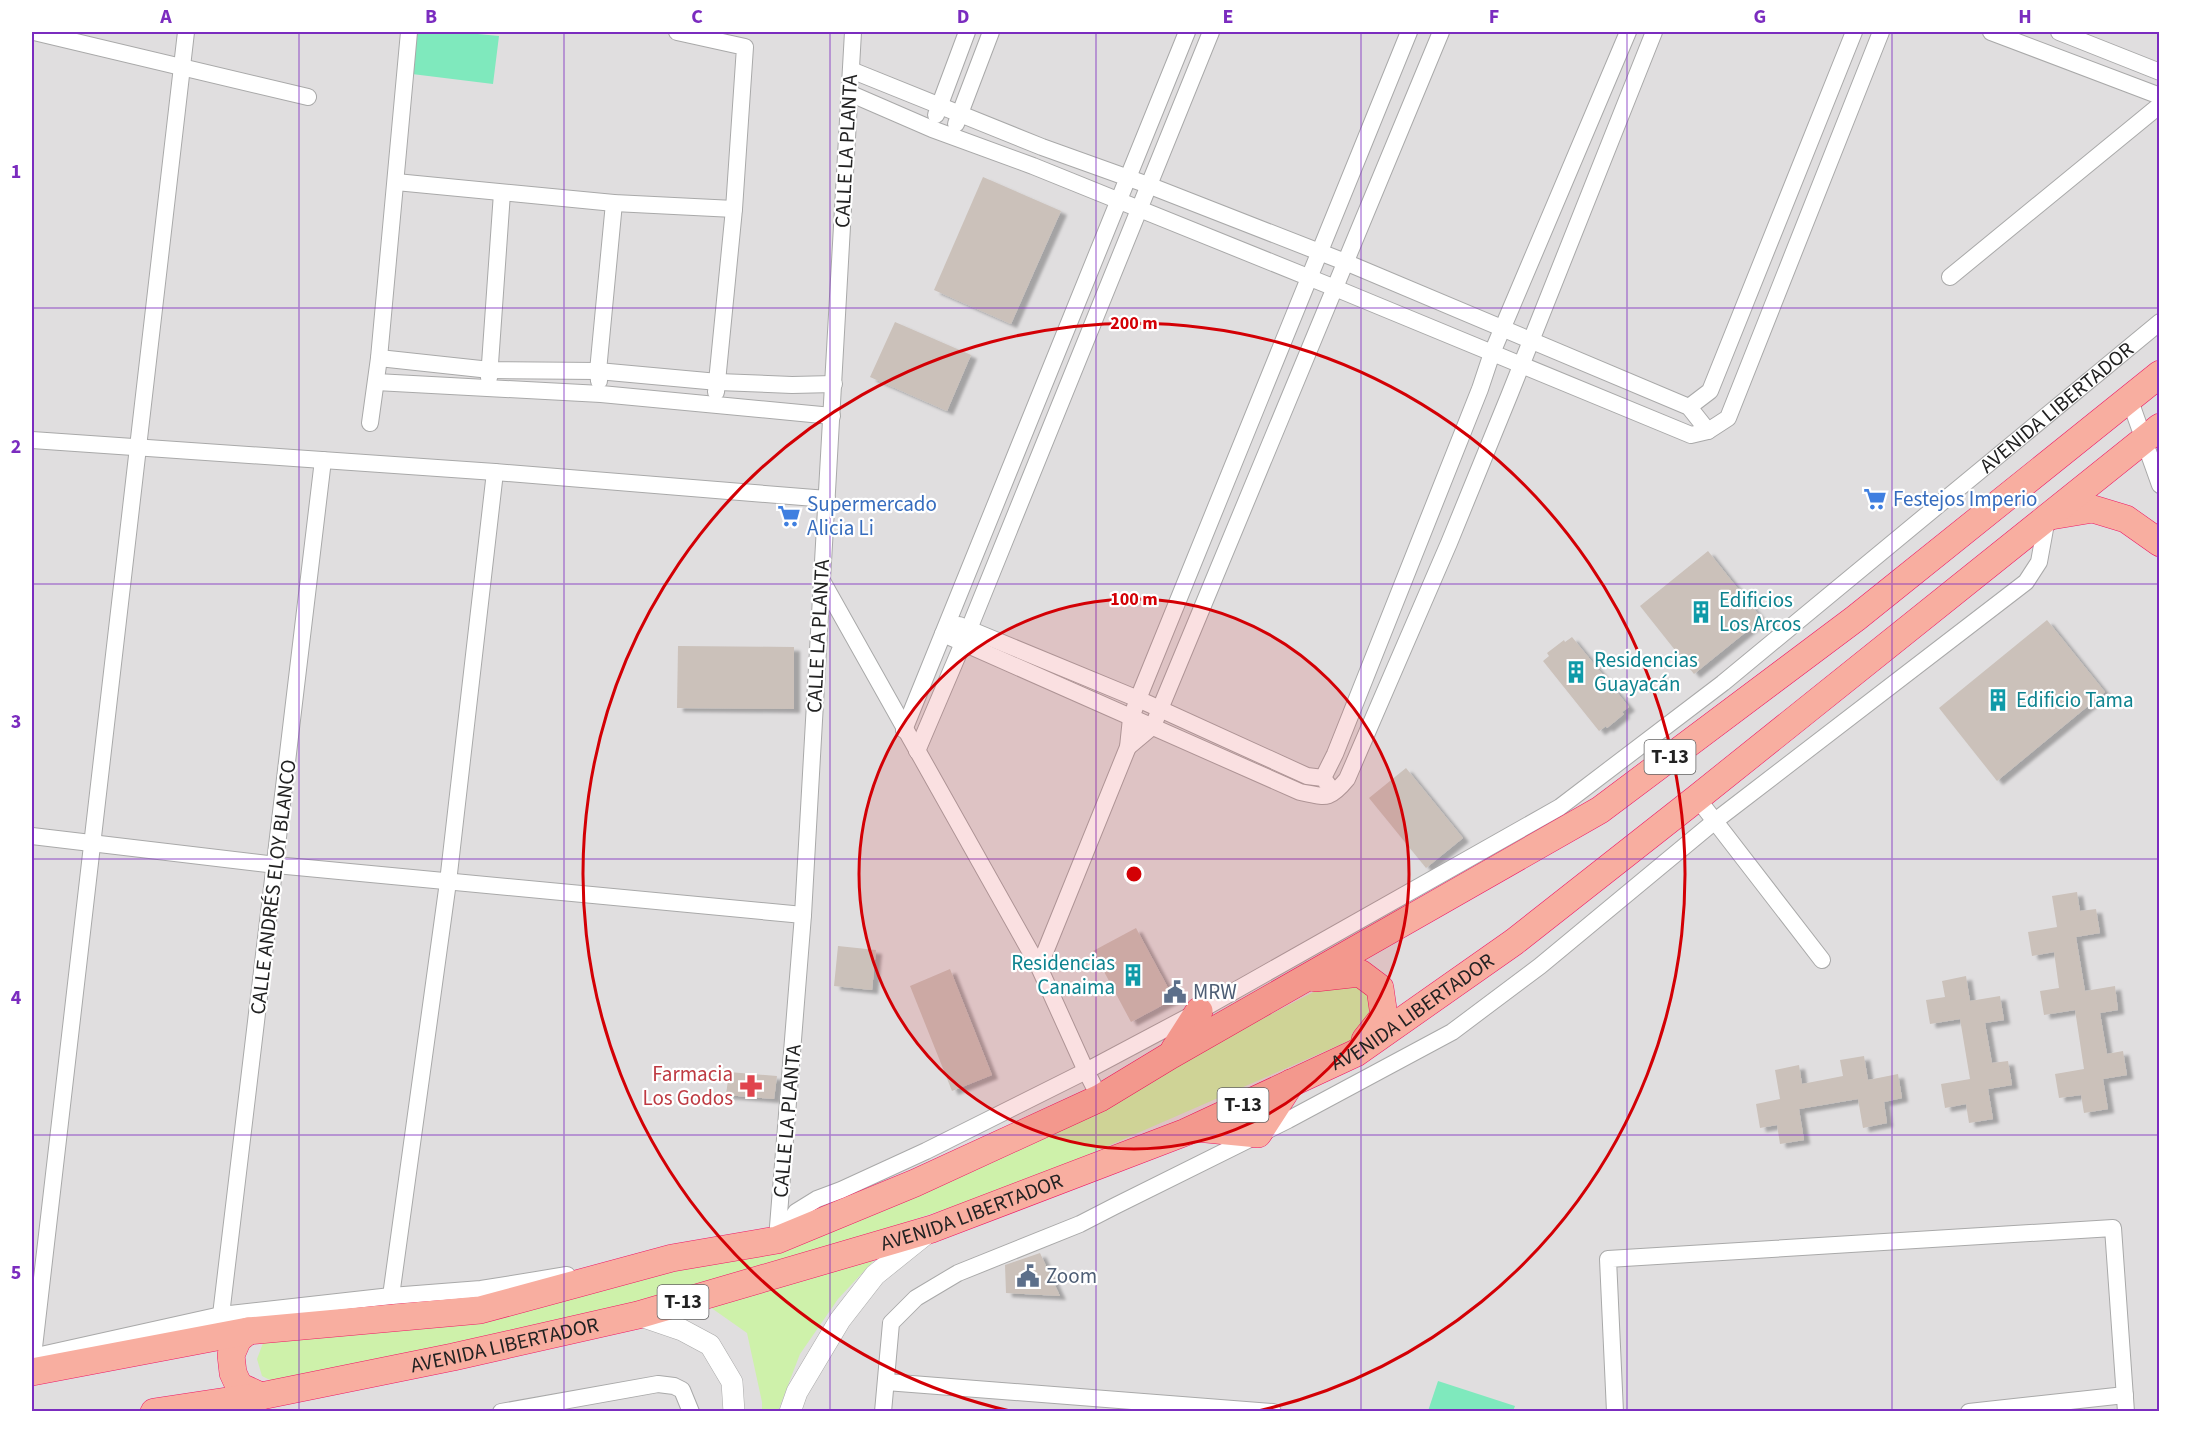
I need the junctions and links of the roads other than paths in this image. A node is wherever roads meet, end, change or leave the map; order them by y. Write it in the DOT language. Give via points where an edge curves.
graph roads {
  1 [pos="34,32"];
  2 [pos="186,32"];
  3 [pos="409,32"];
  4 [pos="677,32"];
  5 [pos="854,32"];
  6 [pos="967,32"];
  7 [pos="991,32"];
  8 [pos="1187,32"];
  9 [pos="1211,32"];
  10 [pos="1409,32"];
  11 [pos="1441,32"];
  12 [pos="1628,32"];
  13 [pos="1654,32"];
  14 [pos="1854,32"];
  15 [pos="1881,32"];
  16 [pos="2059,32"];
  17 [pos="1998,33"];
  18 [pos="182,68"];
  19 [pos="851,70"];
  20 [pos="2160,72"];
  21 [pos="849,93"];
  22 [pos="2160,96"];
  23 [pos="308,97"];
  24 [pos="2160,105"];
  25 [pos="938,106"];
  26 [pos="958,115"];
  27 [pos="932,129"];
  28 [pos="952,136"];
  29 [pos="1128,178"];
  30 [pos="396,182"];
  31 [pos="1148,184"];
  32 [pos="502,193"];
  33 [pos="1119,201"];
  34 [pos="614,203"];
  35 [pos="734,209"];
  36 [pos="1137,210"];
  37 [pos="1320,252"];
  38 [pos="1345,262"];
  39 [pos="1950,277"];
  40 [pos="1307,278"];
  41 [pos="1335,288"];
  42 [pos="2160,322"];
  43 [pos="1502,327"];
  44 [pos="1531,340"];
  45 [pos="1492,353"];
  46 [pos="379,358"];
  47 [pos="1521,366"];
  48 [pos="490,370"];
  49 [pos="598,371"];
  50 [pos="2160,374"];
  51 [pos="376,382"];
  52 [pos="718,382"];
  53 [pos="834,384"];
  54 [pos="487,388"];
  55 [pos="601,394"];
  56 [pos="2129,398"];
  57 [pos="715,404"];
  58 [pos="1689,407"];
  59 [pos="832,416"];
  60 [pos="370,423"];
  61 [pos="1708,431"];
  62 [pos="2152,433"];
  63 [pos="32,440"];
  64 [pos="139,447"];
  65 [pos="323,460"];
  66 [pos="495,472"];
  67 [pos="2158,473"];
  68 [pos="827,499"];
  69 [pos="2047,517"];
  70 [pos="1422,535"];
  71 [pos="1449,543"];
  72 [pos="2160,543"];
  73 [pos="821,579"];
  74 [pos="945,627"];
  75 [pos="966,636"];
  76 [pos="1138,699"];
  77 [pos="1160,709"];
  78 [pos="1131,718"];
  79 [pos="1153,726"];
  80 [pos="904,730"];
  81 [pos="1128,747"];
  82 [pos="917,751"];
  83 [pos="1323,778"];
  84 [pos="1335,794"];
  85 [pos="1697,798"];
  86 [pos="1715,821"];
  87 [pos="32,836"];
  88 [pos="92,843"];
  89 [pos="276,865"];
  90 [pos="448,882"];
  91 [pos="803,915"];
  92 [pos="1822,960"];
  93 [pos="1039,968"];
  94 [pos="1306,979"];
  95 [pos="1199,1011"];
  96 [pos="1356,1053"];
  97 [pos="1171,1055"];
  98 [pos="1086,1071"];
  99 [pos="1291,1083"];
  100 [pos="1100,1098"];
  101 [pos="1195,1128"];
  102 [pos="1258,1134"];
  103 [pos="932,1229"];
  104 [pos="777,1240"];
  105 [pos="672,1258"];
  106 [pos="391,1296"];
  107 [pos="221,1315"];
  108 [pos="638,1315"];
  109 [pos="248,1331"];
  110 [pos="32,1362"];
  111 [pos="886,1382"];
  112 [pos="261,1396"];
  113 [pos="2125,1403"];
  114 [pos="1118,1405"];
  115 [pos="154,1412"];
  116 [pos="501,1412"];
  117 [pos="691,1412"];
  118 [pos="734,1412"];
  119 [pos="790,1412"];
  120 [pos="883,1412"];
  121 [pos="1274,1412"];
  122 [pos="1616,1412"];
  123 [pos="1969,1412"];
  1 -- 18 [label="street"];
  2 -- 18 [label="street"];
  3 -- 30 [label="street"];
  4 -- 35 [label="street" via="745,47"];
  5 -- 19 [label="street, CALLE LA PLANTA"];
  6 -- 25 [label="street"];
  7 -- 26 [label="street"];
  8 -- 29 [label="street"];
  9 -- 31 [label="street"];
  10 -- 37 [label="street"];
  11 -- 38 [label="street"];
  12 -- 43 [label="street"];
  13 -- 44 [label="street"];
  14 -- 58 [label="street" via="1710,391"];
  15 -- 61 [label="street" via="1728,418"];
  16 -- 20 [label="street"];
  17 -- 22 [label="street"];
  18 -- 23 [label="street"];
  18 -- 64 [label="street"];
  19 -- 21 [label="street, CALLE LA PLANTA"];
  19 -- 25 [label="street"];
  21 -- 27 [label="street"];
  21 -- 53 [label="street, CALLE LA PLANTA"];
  24 -- 39 [label="street"];
  25 -- 26 [label="street"];
  25 -- 27 [label="street"];
  26 -- 28 [label="street"];
  26 -- 29 [label="street"];
  27 -- 28 [label="street"];
  28 -- 33 [label="street"];
  29 -- 31 [label="street"];
  29 -- 33 [label="street"];
  30 -- 32 [label="street"];
  30 -- 46 [label="street"];
  31 -- 36 [label="street"];
  31 -- 37 [label="street"];
  32 -- 34 [label="street"];
  32 -- 48 [label="street"];
  33 -- 36 [label="street"];
  33 -- 74 [label="street"];
  34 -- 35 [label="street"];
  34 -- 49 [label="street"];
  35 -- 52 [label="street"];
  36 -- 40 [label="street"];
  36 -- 75 [label="street"];
  37 -- 38 [label="street"];
  37 -- 40 [label="street"];
  38 -- 41 [label="street"];
  38 -- 43 [label="street"];
  40 -- 41 [label="street"];
  40 -- 76 [label="street"];
  41 -- 45 [label="street"];
  41 -- 77 [label="street"];
  42 -- 95 [label="street, AVENIDA LIBERTADOR" via="1724,683 1560,807"];
  43 -- 44 [label="street"];
  43 -- 45 [label="street"];
  44 -- 47 [label="street"];
  44 -- 58 [label="street"];
  45 -- 47 [label="street"];
  45 -- 70 [label="street"];
  46 -- 48 [label="street"];
  46 -- 51 [label="street"];
  47 -- 61 [label="street" via="1691,435"];
  47 -- 71 [label="street"];
  48 -- 49 [label="street"];
  48 -- 54 [label="street"];
  49 -- 52 [label="street"];
  49 -- 55 [label="street"];
  50 -- 56 [label="highway, AVENIDA LIBERTADOR / T-13"];
  51 -- 54 [label="street"];
  51 -- 60 [label="street"];
  52 -- 53 [label="street"];
  52 -- 57 [label="street"];
  53 -- 59 [label="street, CALLE LA PLANTA"];
  54 -- 55 [label="street"];
  55 -- 57 [label="street"];
  56 -- 62 [label="street"];
  56 -- 94 [label="highway, AVENIDA LIBERTADOR / T-13" via="1856,618 1600,810"];
  57 -- 59 [label="street"];
  58 -- 61 [label="street"];
  59 -- 68 [label="street, CALLE LA PLANTA"];
  62 -- 67 [label="street"];
  62 -- 69 [label="highway, AVENIDA LIBERTADOR / T-13"];
  63 -- 64 [label="street"];
  64 -- 65 [label="street"];
  64 -- 88 [label="street"];
  65 -- 66 [label="street"];
  65 -- 89 [label="street, CALLE ANDRÉS ELOY BLANCO"];
  66 -- 68 [label="street"];
  66 -- 90 [label="street"];
  68 -- 73 [label="street, CALLE LA PLANTA"];
  69 -- 72 [label="highway" via="2093,509 2126,519"];
  69 -- 85 [label="highway, AVENIDA LIBERTADOR / T-13"];
  69 -- 86 [label="street, AVENIDA LIBERTADOR" via="2039,562 2026,582"];
  70 -- 71 [label="street"];
  70 -- 83 [label="street"];
  71 -- 84 [label="street" via="1347,779"];
  73 -- 80 [label="street"];
  73 -- 91 [label="street, CALLE LA PLANTA"];
  74 -- 75 [label="street"];
  74 -- 80 [label="street"];
  75 -- 76 [label="street"];
  75 -- 78 [label="street"];
  75 -- 82 [label="street"];
  76 -- 77 [label="street"];
  76 -- 78 [label="street"];
  77 -- 79 [label="street"];
  77 -- 83 [label="street" via="1308,776"];
  78 -- 79 [label="street"];
  78 -- 81 [label="street"];
  79 -- 81 [label="street"];
  79 -- 84 [label="street" via="1300,792"];
  80 -- 82 [label="street"];
  81 -- 93 [label="street"];
  82 -- 93 [label="street"];
  83 -- 84 [label="street"];
  85 -- 86 [label="street"];
  85 -- 96 [label="highway, AVENIDA LIBERTADOR / T-13" via="1514,942"];
  86 -- 92 [label="street"];
  86 -- 102 [label="street, AVENIDA LIBERTADOR" via="1540,966 1452,1032"];
  87 -- 88 [label="street"];
  88 -- 89 [label="street"];
  88 -- 110 [label="street"];
  89 -- 90 [label="street"];
  89 -- 107 [label="street, CALLE ANDRÉS ELOY BLANCO"];
  90 -- 91 [label="street"];
  90 -- 106 [label="street"];
  91 -- 104 [label="street, CALLE LA PLANTA"];
  93 -- 98 [label="street"];
  94 -- 96 [label="highway, T-13" via="1360,973 1380,988 1384,1016"];
  94 -- 97 [label="highway, AVENIDA LIBERTADOR / T-13"];
  95 -- 97 [label="highway, T-13"];
  95 -- 98 [label="street, AVENIDA LIBERTADOR"];
  96 -- 99 [label="highway, AVENIDA LIBERTADOR / T-13"];
  97 -- 100 [label="highway, AVENIDA LIBERTADOR / T-13"];
  98 -- 100 [label="street"];
  98 -- 104 [label="street, AVENIDA LIBERTADOR" via="817,1200 796,1212"];
  99 -- 101 [label="highway, AVENIDA LIBERTADOR / T-13"];
  99 -- 102 [label="highway, T-13"];
  100 -- 104 [label="highway, AVENIDA LIBERTADOR / T-13" via="915,1183"];
  101 -- 102 [label="highway"];
  101 -- 103 [label="highway, AVENIDA LIBERTADOR / T-13"];
  102 -- 111 [label="street, AVENIDA LIBERTADOR" via="1080,1224 958,1273 916,1298 891,1323"];
  103 -- 108 [label="highway, AVENIDA LIBERTADOR / T-13"];
  103 -- 119 [label="street" via="875,1275 840,1320 797,1392"];
  104 -- 105 [label="highway, AVENIDA LIBERTADOR / T-13"];
  105 -- 106 [label="street, AVENIDA LIBERTADOR" via="481,1289"];
  105 -- 109 [label="highway, AVENIDA LIBERTADOR / T-13" via="480,1310"];
  106 -- 107 [label="street, AVENIDA LIBERTADOR"];
  107 -- 110 [label="street, AVENIDA LIBERTADOR"];
  108 -- 112 [label="highway, AVENIDA LIBERTADOR / T-13"];
  108 -- 118 [label="street" via="682,1330 710,1345 732,1382"];
  109 -- 110 [label="highway, AVENIDA LIBERTADOR / T-13"];
  109 -- 112 [label="highway" via="238,1339 231,1355 233,1373 239,1386"];
  111 -- 114 [label="street"];
  111 -- 120 [label="street, AVENIDA LIBERTADOR"];
  112 -- 115 [label="highway, AVENIDA LIBERTADOR / T-13"];
  113 -- 122 [label="street" via="2114,1228 1608,1259"];
  113 -- 123 [label="street"];
  114 -- 121 [label="street"];
  116 -- 117 [label="street" via="658,1384 682,1390"];
}
